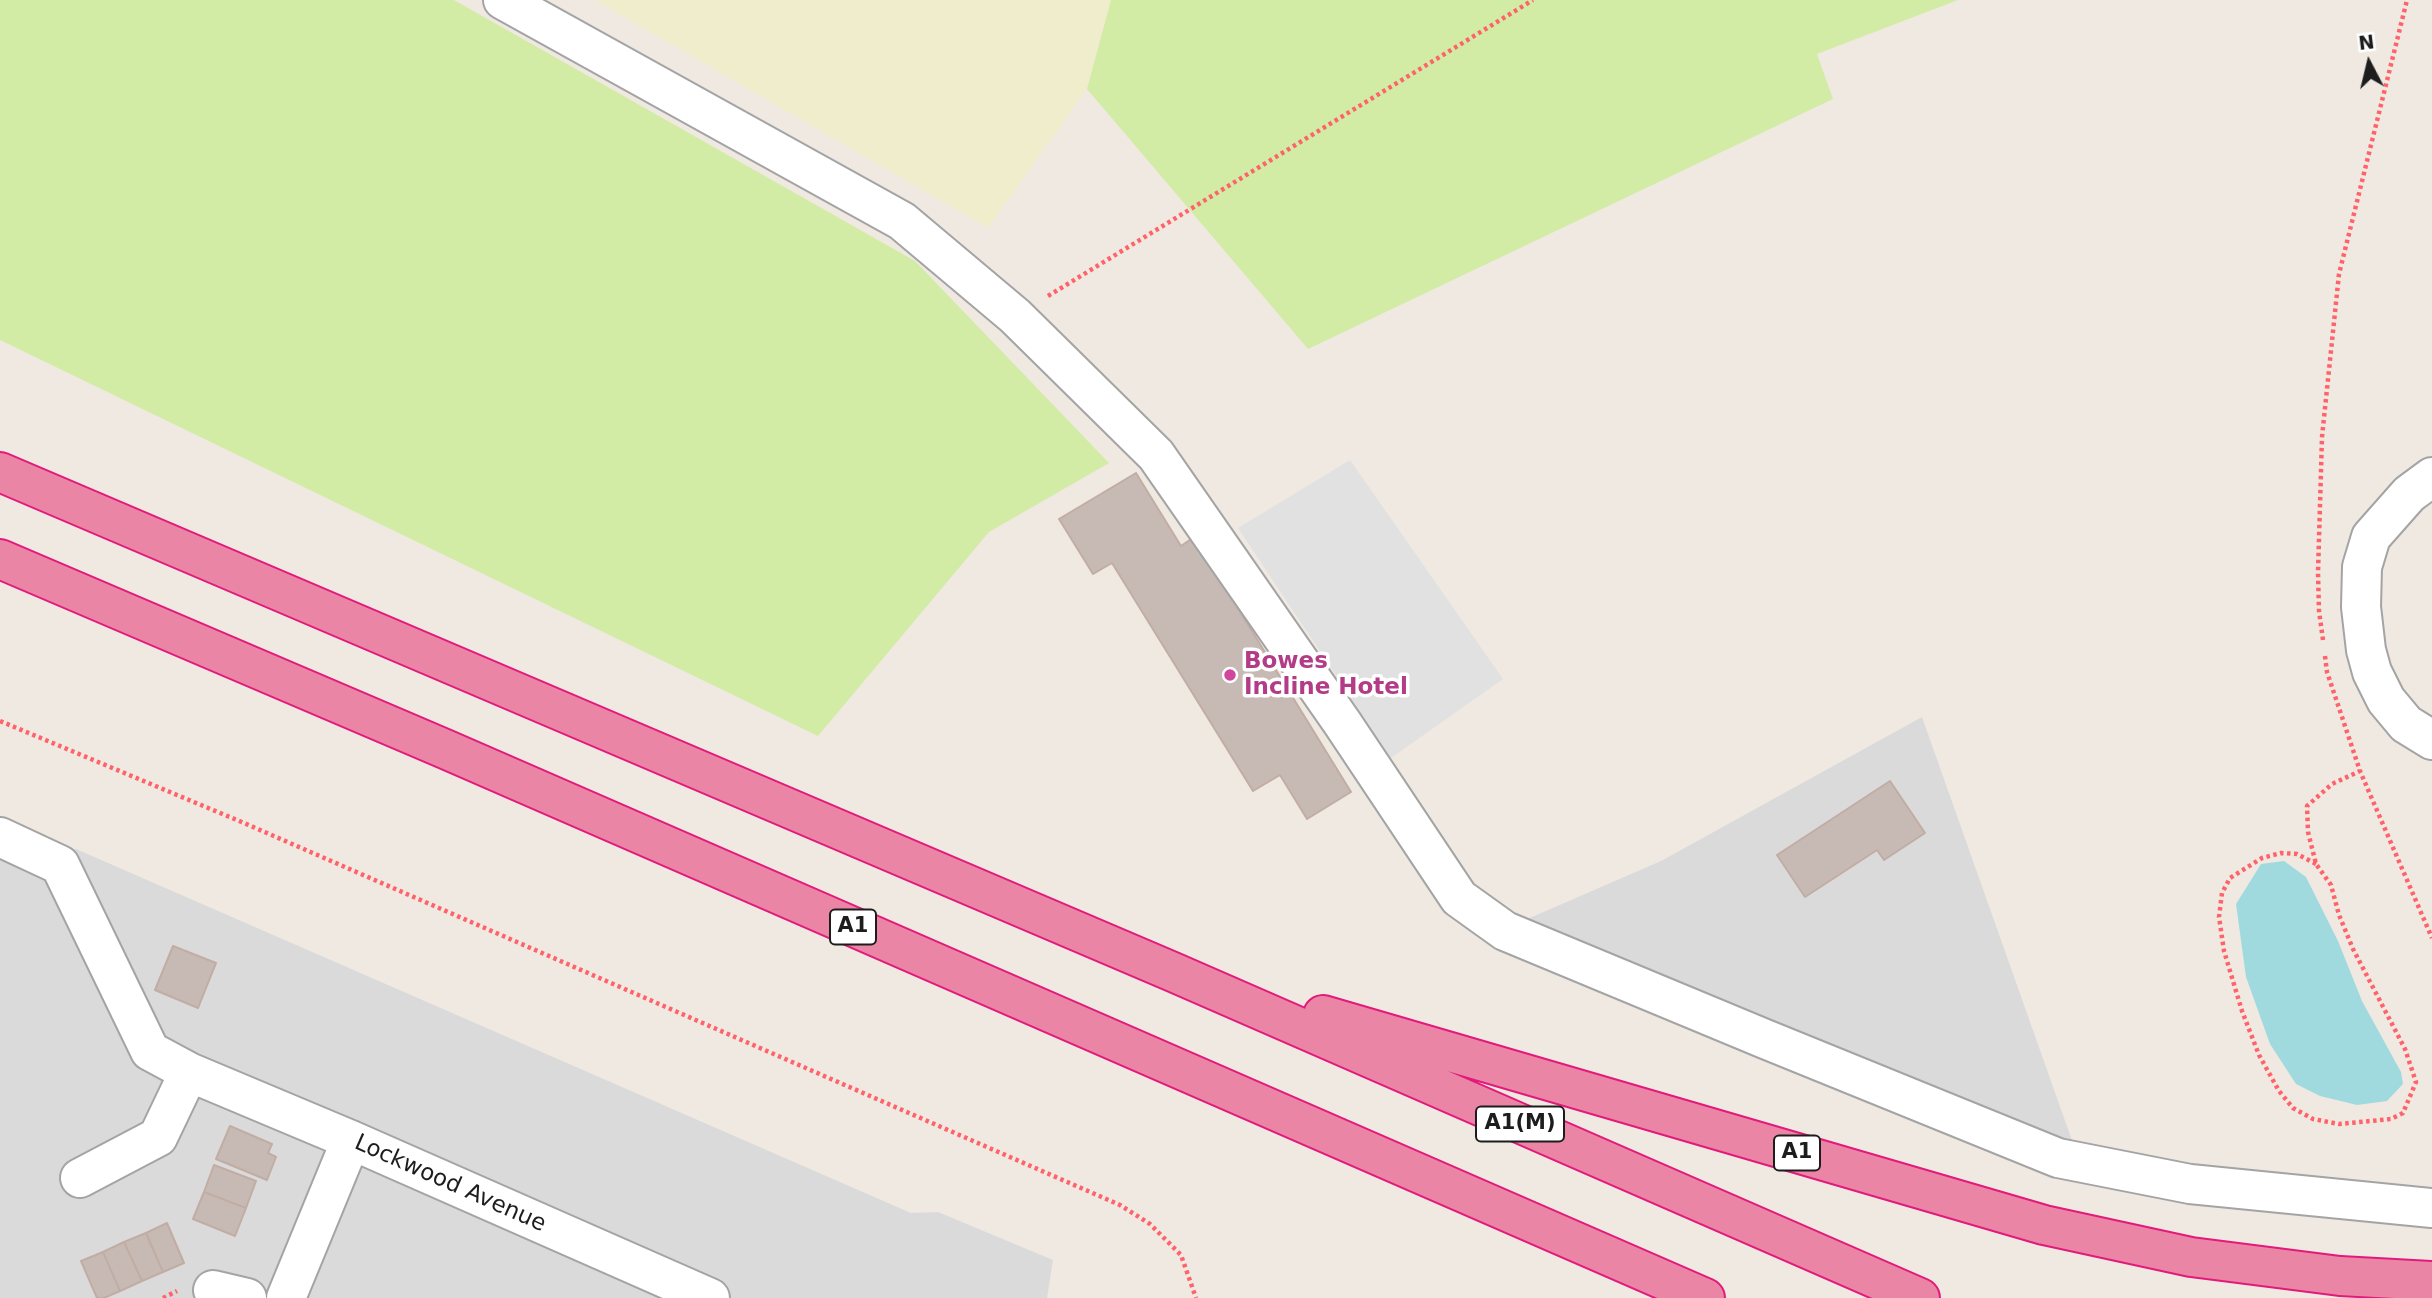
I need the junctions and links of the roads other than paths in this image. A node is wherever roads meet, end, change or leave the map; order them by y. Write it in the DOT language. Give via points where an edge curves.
graph roads {
  1 [pos="503,0"];
  2 [pos="0,472"];
  3 [pos="2432,477"];
  4 [pos="0,559"];
  5 [pos="2432,740"];
  6 [pos="0,837"];
  7 [pos="1173,972"];
  8 [pos="189,1072"];
  9 [pos="351,1140"];
  10 [pos="80,1178"];
  11 [pos="2432,1209"];
  12 [pos="2432,1281"];
  13 [pos="699,1296"];
  14 [pos="286,1298"];
  15 [pos="1705,1298"];
  16 [pos="1920,1298"];
  1 -- 11 [label="street" via="902,221 1015,316 1156,455 1459,898 1506,931 2058,1158 2190,1184"];
  2 -- 7 [label="highway, A1"];
  3 -- 5 [label="street" via="2409,494 2371,537 2362,568 2361,607 2372,672 2386,700 2406,724"];
  4 -- 15 [label="highway, A1"];
  6 -- 8 [label="street, Lockwood Avenue" via="60,865 150,1051"];
  7 -- 12 [label="highway, A1" via="2045,1226 2191,1257 2340,1276"];
  7 -- 16 [label="highway, A1(M)"];
  8 -- 9 [label="street, Lockwood Avenue"];
  8 -- 10 [label="street" via="158,1137"];
  9 -- 13 [label="street, Lockwood Avenue"];
  9 -- 14 [label="street"];
}
